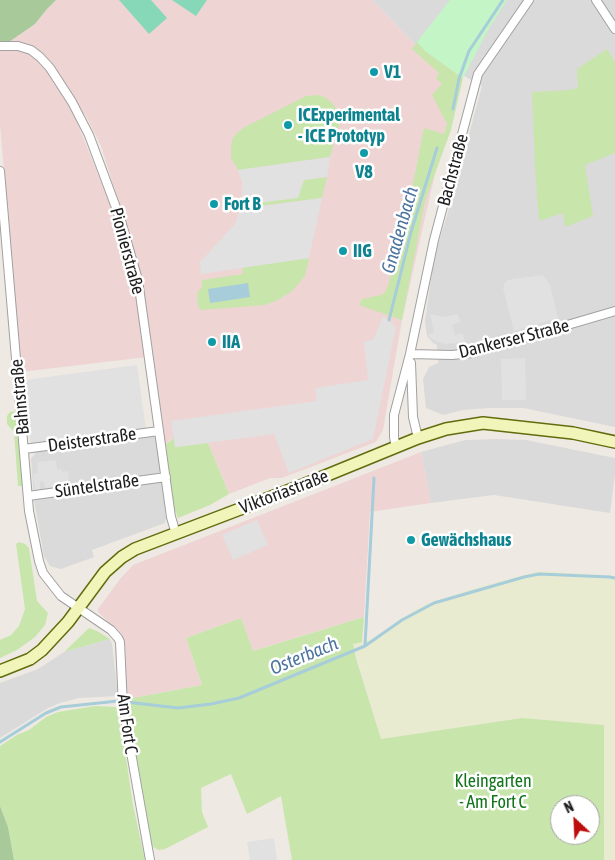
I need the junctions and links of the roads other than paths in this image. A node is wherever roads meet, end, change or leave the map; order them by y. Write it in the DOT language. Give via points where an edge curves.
graph roads {
  1 [pos="529,0"];
  2 [pos="596,0"];
  3 [pos="615,29"];
  4 [pos="0,46"];
  5 [pos="0,171"];
  6 [pos="615,311"];
  7 [pos="410,354"];
  8 [pos="159,431"];
  9 [pos="418,438"];
  10 [pos="615,442"];
  11 [pos="396,448"];
  12 [pos="24,449"];
  13 [pos="166,477"];
  14 [pos="28,496"];
  15 [pos="176,534"];
  16 [pos="78,607"];
  17 [pos="0,671"];
  18 [pos="150,860"];
  1 -- 7 [label="street, Bachstraße" via="478,74 434,240"];
  2 -- 3 [label="street"];
  4 -- 8 [label="street, Pionierstraße" via="18,46 40,56 72,102 89,135 138,280"];
  5 -- 12 [label="street, Bahnstraße"];
  6 -- 7 [label="street, Dankerser Straße" via="472,353"];
  7 -- 9 [label="street, Bachstraße" via="413,417"];
  7 -- 11 [label="street, Bachstraße" via="394,415"];
  8 -- 12 [label="street, Deisterstraße"];
  8 -- 13 [label="street, Pionierstraße"];
  9 -- 10 [label="main road, Viktoriastraße" via="483,423"];
  9 -- 11 [label="main road, Viktoriastraße"];
  11 -- 15 [label="main road, Viktoriastraße"];
  12 -- 14 [label="street, Bahnstraße"];
  13 -- 14 [label="street, Süntelstraße"];
  13 -- 15 [label="street, Pionierstraße"];
  14 -- 16 [label="street, Bahnstraße" via="43,572 62,596"];
  15 -- 16 [label="main road, Viktoriastraße" via="122,557 105,572"];
  16 -- 17 [label="main road, Viktoriastraße" via="42,650 30,659"];
  16 -- 18 [label="street, Am Fort C" via="118,638 122,653 123,703"];
}
